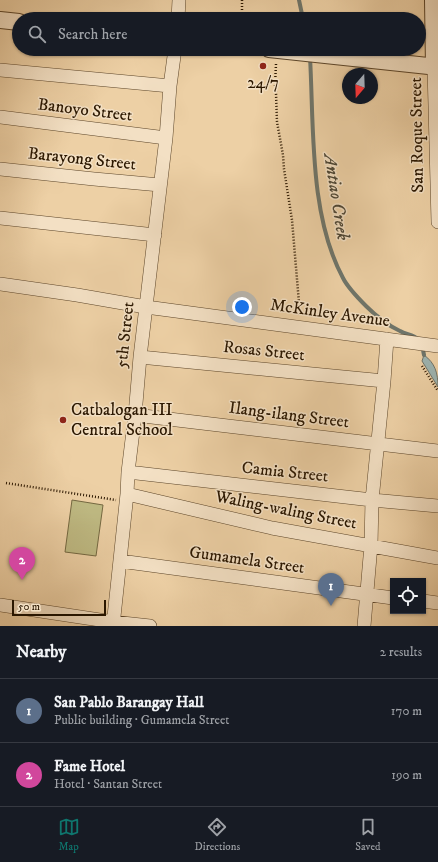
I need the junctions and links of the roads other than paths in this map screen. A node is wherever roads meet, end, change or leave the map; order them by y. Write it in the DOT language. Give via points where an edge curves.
graph roads {
  1 [pos="179,0"];
  2 [pos="433,0"];
  3 [pos="178,12"];
  4 [pos="0,20"];
  5 [pos="12,21"];
  6 [pos="174,56"];
  7 [pos="337,56"];
  8 [pos="436,67"];
  9 [pos="0,70"];
  10 [pos="170,86"];
  11 [pos="0,117"];
  12 [pos="166,138"];
  13 [pos="0,169"];
  14 [pos="160,185"];
  15 [pos="0,218"];
  16 [pos="438,222"];
  17 [pos="155,235"];
  18 [pos="0,284"];
  19 [pos="146,307"];
  20 [pos="387,339"];
  21 [pos="428,345"];
  22 [pos="140,357"];
  23 [pos="384,381"];
  24 [pos="135,415"];
  25 [pos="378,444"];
  26 [pos="438,451"];
  27 [pos="128,472"];
  28 [pos="126,498"];
  29 [pos="372,500"];
  30 [pos="438,506"];
  31 [pos="371,545"];
  32 [pos="438,558"];
  33 [pos="120,562"];
  34 [pos="366,594"];
  35 [pos="390,598"];
  36 [pos="426,601"];
  37 [pos="438,603"];
  38 [pos="0,605"];
  39 [pos="113,624"];
  40 [pos="150,626"];
  41 [pos="364,626"];
  1 -- 3 [label="street"];
  2 -- 8 [label="street, San Roque Street"];
  4 -- 5 [label="street"];
  6 -- 10 [label="street, 5th Street"];
  7 -- 8 [label="street"];
  8 -- 16 [label="street, San Roque Street"];
  9 -- 10 [label="street"];
  10 -- 12 [label="street, 5th Street"];
  11 -- 12 [label="street, Banoyo Street"];
  12 -- 14 [label="street, 5th Street"];
  13 -- 14 [label="street, Barayong Street"];
  14 -- 17 [label="street, 5th Street"];
  15 -- 17 [label="street"];
  17 -- 19 [label="street, 5th Street"];
  18 -- 19 [label="street, McKinley Avenue"];
  19 -- 20 [label="street, McKinley Avenue"];
  19 -- 22 [label="street, 5th Street"];
  20 -- 21 [label="street, McKinley Avenue"];
  20 -- 23 [label="street"];
  22 -- 23 [label="street, Rosas Street"];
  22 -- 24 [label="street, 5th Street"];
  23 -- 25 [label="street"];
  24 -- 25 [label="street, Ilang-ilang Street"];
  24 -- 27 [label="street, 5th Street"];
  25 -- 26 [label="street, Ilang-ilang Street"];
  25 -- 29 [label="street"];
  27 -- 28 [label="street, 5th Street"];
  27 -- 29 [label="street, Camia Street"];
  28 -- 31 [label="street, Waling-waling Street"];
  28 -- 33 [label="street, 5th Street"];
  29 -- 30 [label="street, Camia Street"];
  29 -- 31 [label="street"];
  31 -- 32 [label="street, Waling-waling Street"];
  31 -- 34 [label="street"];
  33 -- 34 [label="street, Gumamela Street"];
  33 -- 39 [label="street, 5th Street"];
  34 -- 35 [label="street, Gumamela Street"];
  34 -- 41 [label="street"];
  36 -- 37 [label="street"];
  38 -- 39 [label="street"];
  39 -- 40 [label="street"];
}
